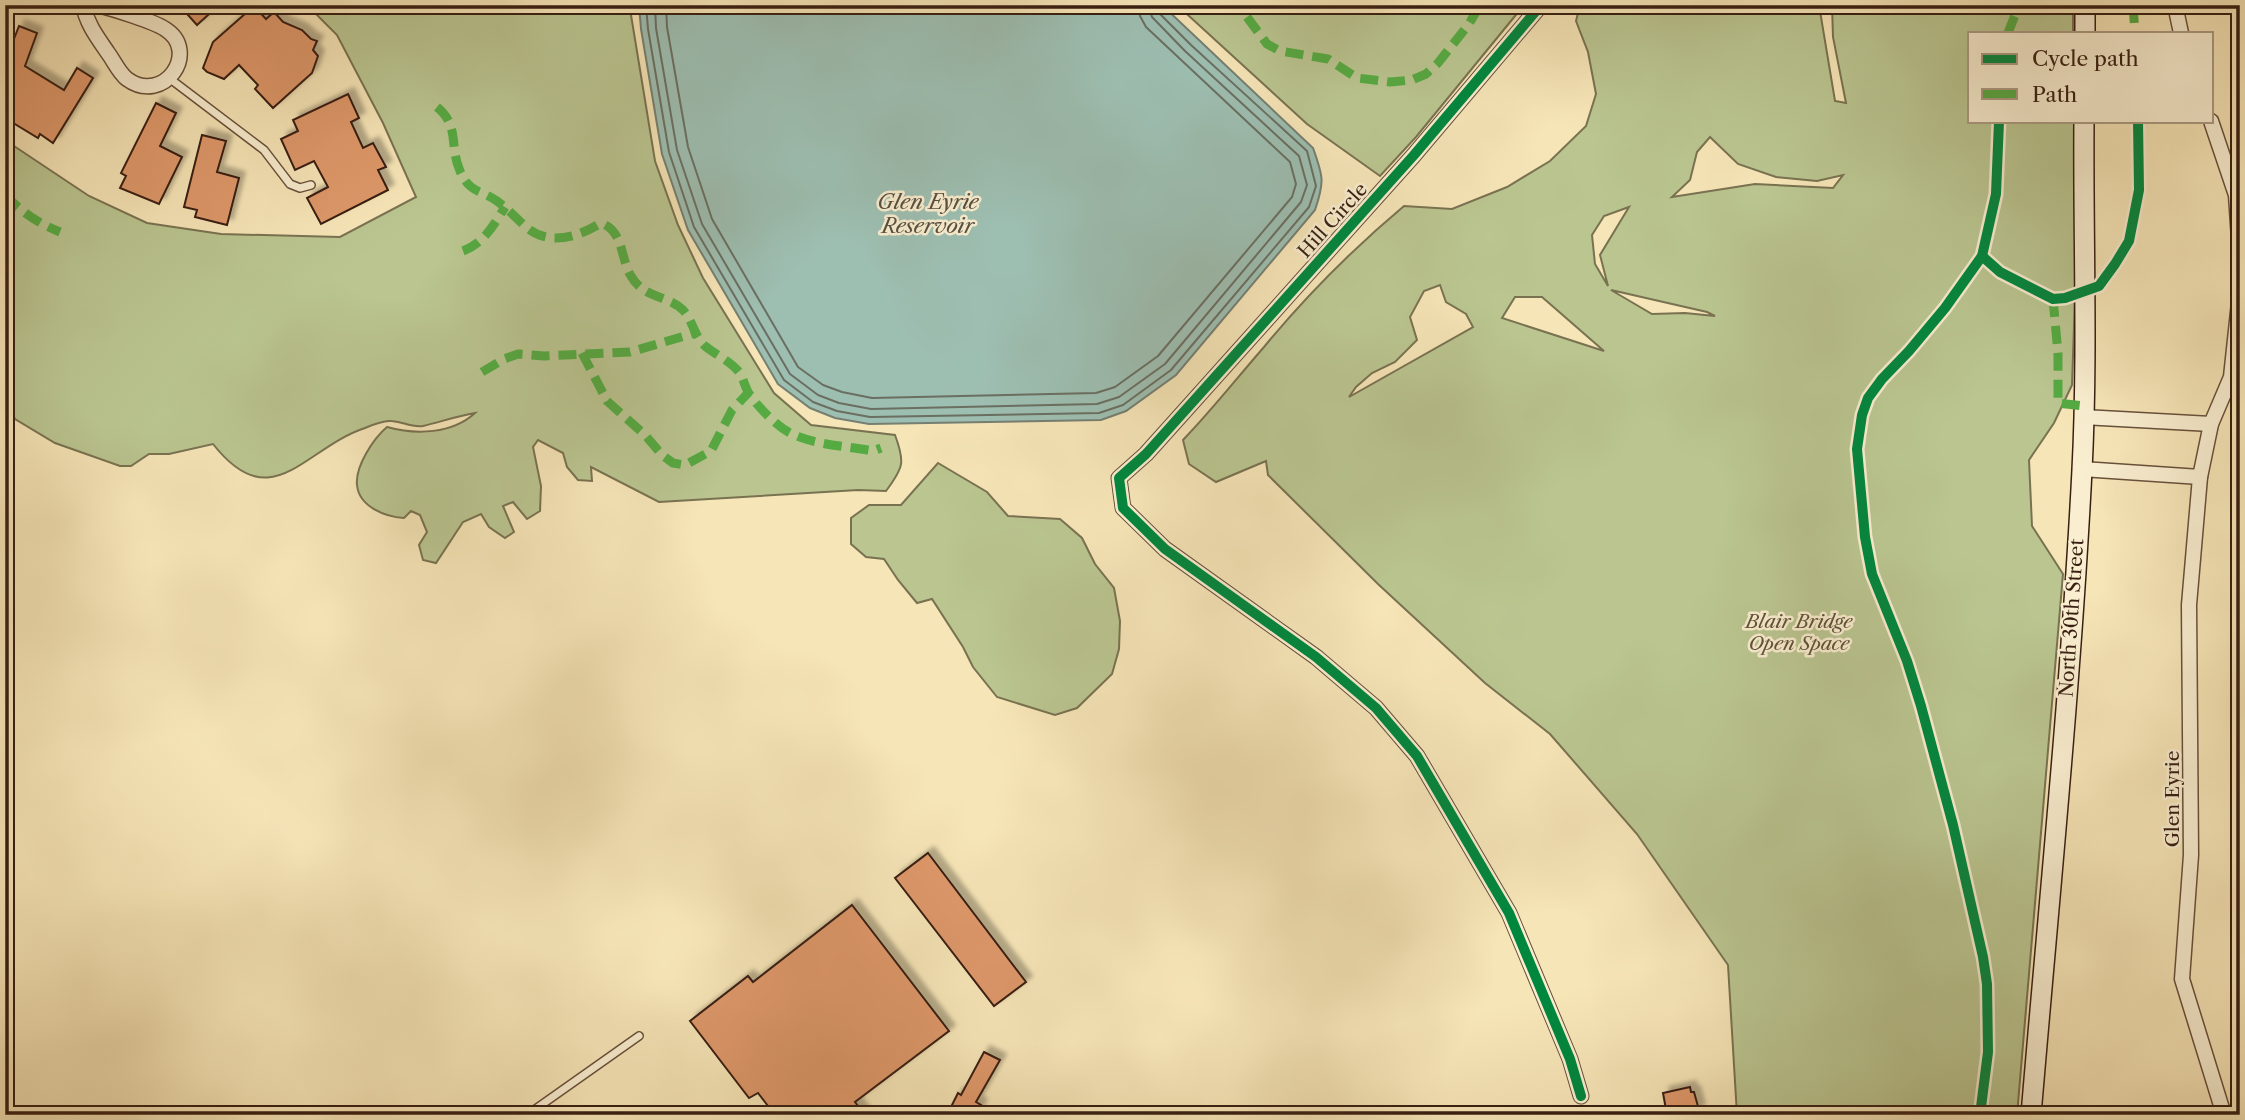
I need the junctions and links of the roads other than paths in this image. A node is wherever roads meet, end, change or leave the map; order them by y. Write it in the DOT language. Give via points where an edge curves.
graph roads {
  1 [pos="83,5"];
  2 [pos="98,5"];
  3 [pos="1541,5"];
  4 [pos="2085,5"];
  5 [pos="2175,5"];
  6 [pos="2085,32"];
  7 [pos="2181,32"];
  8 [pos="169,78"];
  9 [pos="2084,122"];
  10 [pos="2211,122"];
  11 [pos="311,185"];
  12 [pos="2238,194"];
  13 [pos="2240,254"];
  14 [pos="2240,293"];
  15 [pos="2083,416"];
  16 [pos="2211,424"];
  17 [pos="2082,469"];
  18 [pos="2200,477"];
  19 [pos="639,1036"];
  20 [pos="1581,1096"];
  21 [pos="527,1115"];
  22 [pos="2031,1115"];
  23 [pos="2224,1115"];
  1 -- 8 [label="street" via="86,21 125,78 151,86"];
  2 -- 8 [label="street" via="165,29 175,38 179,63"];
  3 -- 20 [label="street, Hill Circle" via="1414,155 1146,454 1119,478 1123,508 1165,548 1326,665 1376,708 1417,756 1509,913"];
  4 -- 6 [label="main road"];
  5 -- 7 [label="street"];
  8 -- 11 [label="lane" via="264,150 290,184"];
  9 -- 15 [label="main road, North 30th Street"];
  10 -- 12 [label="street"];
  12 -- 13 [label="street"];
  14 -- 16 [label="street, Glen Eyrie" via="2231,377"];
  15 -- 16 [label="street"];
  15 -- 17 [label="main road, North 30th Street"];
  16 -- 18 [label="street, Glen Eyrie"];
  17 -- 18 [label="street"];
  17 -- 22 [label="main road, North 30th Street"];
  18 -- 23 [label="street, Glen Eyrie" via="2189,605 2191,855 2182,979"];
  19 -- 21 [label="lane"];
}
